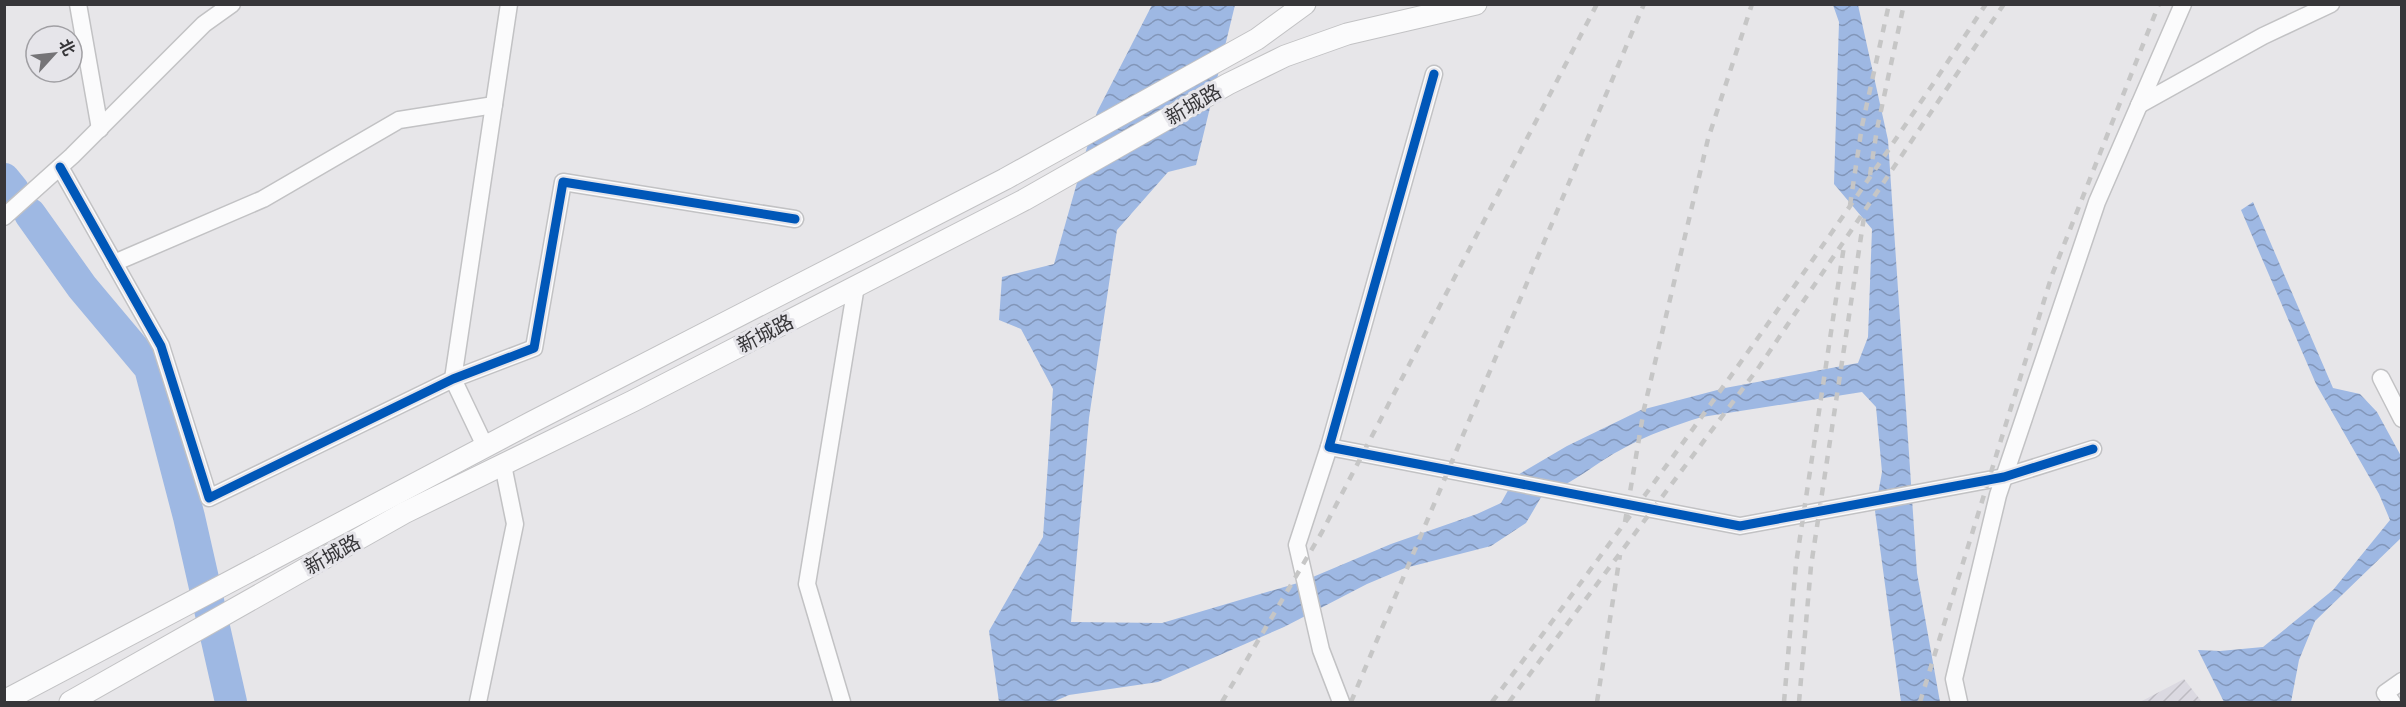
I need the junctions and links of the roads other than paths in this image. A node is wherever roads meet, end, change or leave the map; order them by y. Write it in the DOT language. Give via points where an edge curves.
graph roads {
  1 [pos="78,4"];
  2 [pos="232,4"];
  3 [pos="509,4"];
  4 [pos="1305,4"];
  5 [pos="1476,4"];
  6 [pos="2183,4"];
  7 [pos="2331,4"];
  8 [pos="1434,74"];
  9 [pos="494,105"];
  10 [pos="2139,105"];
  11 [pos="100,129"];
  12 [pos="60,167"];
  13 [pos="4,217"];
  14 [pos="795,219"];
  15 [pos="114,263"];
  16 [pos="856,286"];
  17 [pos="2381,378"];
  18 [pos="453,379"];
  19 [pos="2402,419"];
  20 [pos="485,446"];
  21 [pos="1329,447"];
  22 [pos="2092,449"];
  23 [pos="503,465"];
  24 [pos="2004,477"];
  25 [pos="2402,681"];
  26 [pos="4,701"];
  27 [pos="70,702"];
  28 [pos="478,702"];
  29 [pos="842,702"];
  30 [pos="1341,702"];
  31 [pos="1959,702"];
  32 [pos="2392,702"];
  1 -- 11 [label="street"];
  2 -- 11 [label="street" via="204,24"];
  3 -- 9 [label="street"];
  4 -- 20 [label="main road, 新城路" via="1257,39 1005,179"];
  5 -- 16 [label="main road, 新城路" via="1347,34 1285,56"];
  6 -- 10 [label="street"];
  7 -- 10 [label="street" via="2263,36"];
  8 -- 21 [label="street"];
  9 -- 15 [label="street" via="399,120 263,199"];
  9 -- 18 [label="street"];
  10 -- 24 [label="street" via="2097,202"];
  11 -- 12 [label="street"];
  12 -- 13 [label="street"];
  12 -- 15 [label="street"];
  14 -- 18 [label="street" via="563,182 534,348"];
  15 -- 18 [label="street" via="161,346 209,498"];
  16 -- 23 [label="main road, 新城路"];
  16 -- 29 [label="street" via="807,584"];
  17 -- 19 [label="street"];
  18 -- 20 [label="street"];
  20 -- 26 [label="main road, 新城路"];
  21 -- 24 [label="street" via="1740,526"];
  21 -- 30 [label="street" via="1298,546 1321,650"];
  22 -- 24 [label="street"];
  23 -- 27 [label="main road, 新城路" via="404,513"];
  23 -- 28 [label="street" via="515,524"];
  24 -- 31 [label="street" via="1954,679"];
  25 -- 32 [label="street" via="2385,693"];
}
